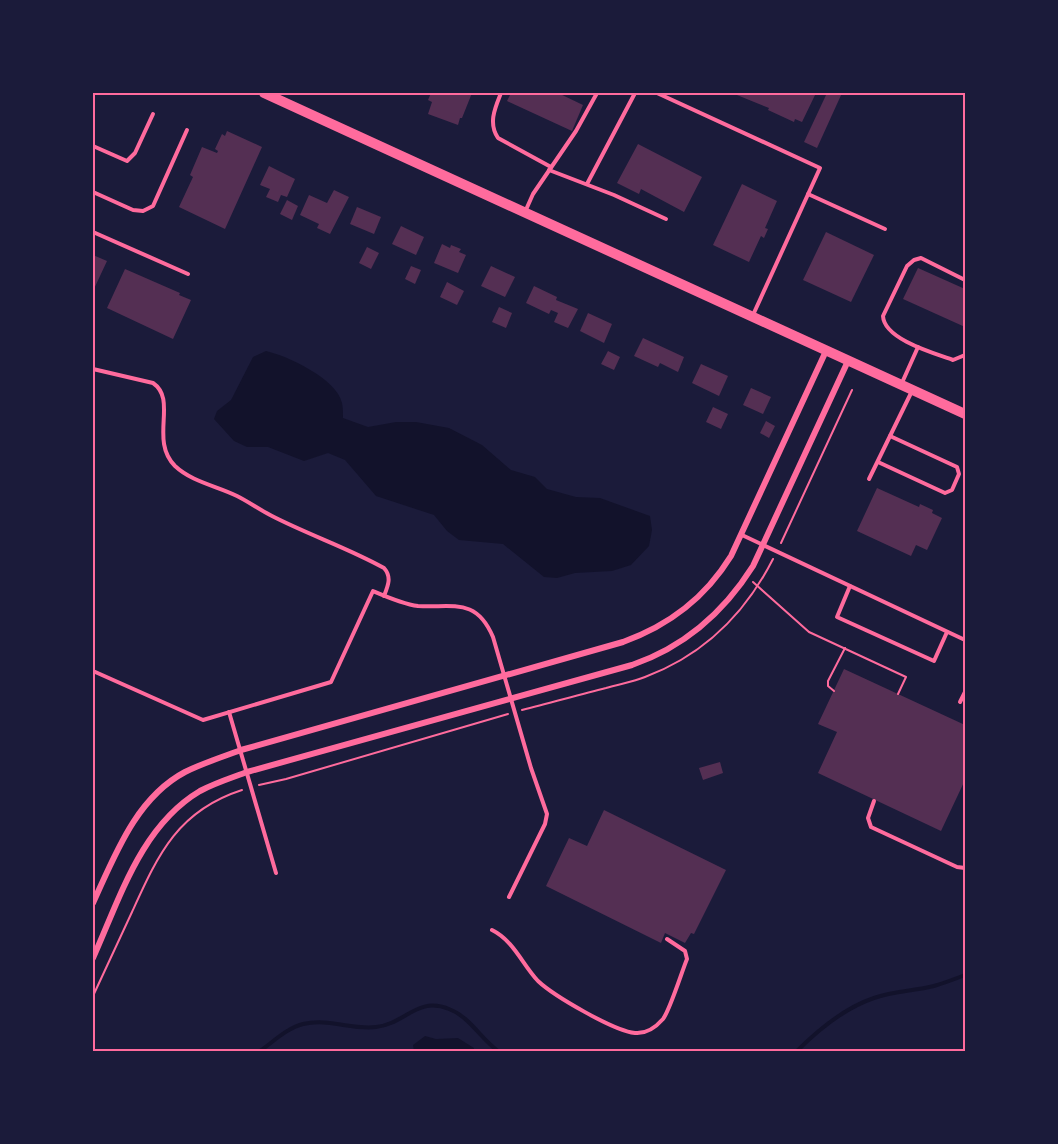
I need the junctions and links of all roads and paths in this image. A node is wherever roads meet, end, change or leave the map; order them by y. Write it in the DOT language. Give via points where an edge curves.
graph roads {
  1 [pos="501,93"];
  2 [pos="597,93"];
  3 [pos="634,93"];
  4 [pos="657,93"];
  5 [pos="269,94"];
  6 [pos="153,114"];
  7 [pos="187,130"];
  8 [pos="93,146"];
  9 [pos="550,168"];
  10 [pos="587,184"];
  11 [pos="93,192"];
  12 [pos="808,195"];
  13 [pos="524,213"];
  14 [pos="666,219"];
  15 [pos="885,229"];
  16 [pos="93,231"];
  17 [pos="189,274"];
  18 [pos="965,280"];
  19 [pos="752,317"];
  20 [pos="918,347"];
  21 [pos="826,351"];
  22 [pos="965,355"];
  23 [pos="848,361"];
  24 [pos="93,369"];
  25 [pos="901,385"];
  26 [pos="913,391"];
  27 [pos="965,414"];
  28 [pos="890,436"];
  29 [pos="878,462"];
  30 [pos="869,479"];
  31 [pos="742,535"];
  32 [pos="764,546"];
  33 [pos="746,576"];
  34 [pos="850,586"];
  35 [pos="384,596"];
  36 [pos="947,632"];
  37 [pos="965,640"];
  38 [pos="845,648"];
  39 [pos="93,671"];
  40 [pos="505,676"];
  41 [pos="834,691"];
  42 [pos="965,692"];
  43 [pos="898,694"];
  44 [pos="511,699"];
  45 [pos="960,702"];
  46 [pos="229,712"];
  47 [pos="241,750"];
  48 [pos="247,772"];
  49 [pos="874,801"];
  50 [pos="965,868"];
  51 [pos="276,873"];
  52 [pos="509,897"];
  53 [pos="93,903"];
  54 [pos="492,930"];
  55 [pos="667,939"];
  56 [pos="93,958"];
  1 -- 9 [label="lane" via="494,112 494,132"];
  2 -- 9 [label="lane"];
  3 -- 10 [label="lane"];
  4 -- 12 [label="lane" via="819,166"];
  5 -- 13 [label="main road"];
  6 -- 8 [label="lane" via="135,153 127,160"];
  7 -- 11 [label="lane" via="153,206 133,210"];
  9 -- 10 [label="lane"];
  9 -- 13 [label="lane"];
  10 -- 14 [label="lane"];
  12 -- 15 [label="lane"];
  12 -- 19 [label="lane"];
  13 -- 19 [label="main road"];
  16 -- 17 [label="lane"];
  18 -- 20 [label="lane" via="921,258 907,266 882,316 883,324"];
  19 -- 21 [label="main road"];
  20 -- 22 [label="lane" via="952,360"];
  20 -- 25 [label="lane"];
  21 -- 23 [label="main road"];
  21 -- 31 [label="street"];
  23 -- 25 [label="main road"];
  23 -- 32 [label="street"];
  24 -- 35 [label="lane" via="159,387 165,401 162,425 166,454 182,472 384,568 389,580"];
  25 -- 26 [label="main road"];
  26 -- 27 [label="main road"];
  26 -- 28 [label="lane"];
  28 -- 29 [label="lane"];
  28 -- 29 [label="lane" via="957,467 956,482 945,493"];
  29 -- 30 [label="lane"];
  31 -- 32 [label="lane"];
  31 -- 40 [label="street" via="710,586 661,626 623,642"];
  32 -- 33 [label="street"];
  32 -- 34 [label="lane"];
  33 -- 38 [label="path" via="809,633"];
  33 -- 44 [label="street" via="708,621 666,650 632,664"];
  34 -- 36 [label="lane"];
  34 -- 36 [label="lane" via="837,617 934,661"];
  35 -- 40 [label="lane" via="415,605 456,605 471,610 489,629"];
  35 -- 46 [label="lane" via="373,591 331,682"];
  36 -- 37 [label="lane"];
  38 -- 41 [label="path" via="828,681"];
  38 -- 43 [label="path" via="906,677"];
  39 -- 46 [label="lane" via="203,720"];
  40 -- 44 [label="lane"];
  40 -- 47 [label="street"];
  42 -- 45 [label="lane"];
  44 -- 48 [label="street"];
  44 -- 52 [label="lane" via="547,814"];
  46 -- 47 [label="lane"];
  47 -- 48 [label="lane"];
  47 -- 53 [label="street" via="183,773 146,806 121,843"];
  48 -- 51 [label="lane"];
  48 -- 56 [label="street" via="201,790 159,825 139,856"];
  49 -- 50 [label="lane" via="868,818 871,827"];
  54 -- 55 [label="lane" via="504,936 537,980 562,1000 634,1033 648,1031 664,1018 687,959 685,951"];
}
